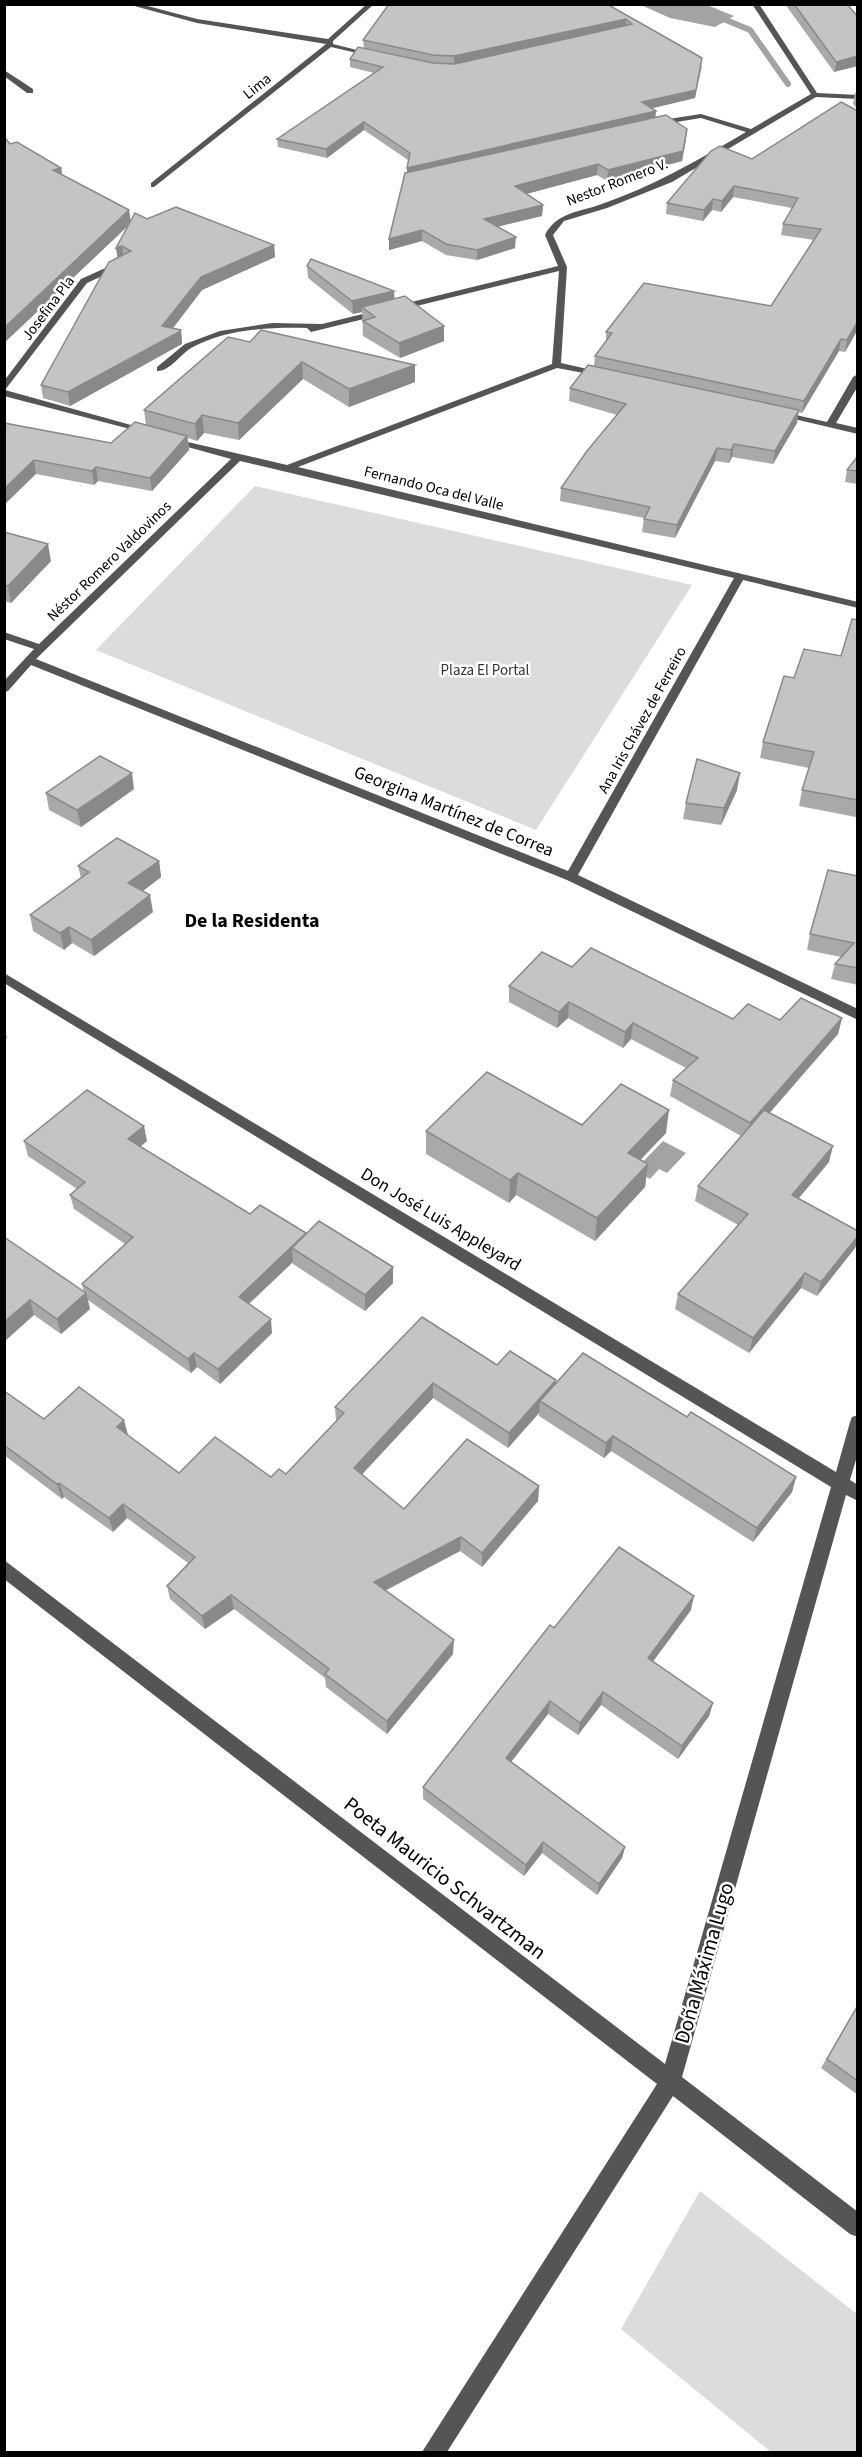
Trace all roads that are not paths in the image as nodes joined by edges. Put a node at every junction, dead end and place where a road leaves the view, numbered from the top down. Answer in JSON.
{"nodes":[{"id":1,"x":130,"y":4,"type":"edge"},
{"id":2,"x":371,"y":4,"type":"edge"},
{"id":3,"x":755,"y":4,"type":"edge"},
{"id":4,"x":329,"y":43,"type":"junction"},
{"id":5,"x":387,"y":57,"type":"edge"},
{"id":6,"x":4,"y":72,"type":"edge"},
{"id":7,"x":30,"y":91,"type":"dead end"},
{"id":8,"x":815,"y":95,"type":"junction"},
{"id":9,"x":858,"y":97,"type":"edge"},
{"id":10,"x":638,"y":128,"type":"edge"},
{"id":11,"x":753,"y":132,"type":"junction"},
{"id":12,"x":154,"y":185,"type":"dead end"},
{"id":13,"x":126,"y":262,"type":"edge"},
{"id":14,"x":563,"y":267,"type":"junction"},
{"id":15,"x":324,"y":326,"type":"junction"},
{"id":16,"x":311,"y":329,"type":"dead end"},
{"id":17,"x":556,"y":365,"type":"junction"},
{"id":18,"x":160,"y":369,"type":"dead end"},
{"id":19,"x":613,"y":377,"type":"edge"},
{"id":20,"x":858,"y":377,"type":"edge"},
{"id":21,"x":4,"y":388,"type":"edge"},
{"id":22,"x":4,"y":393,"type":"edge"},
{"id":23,"x":773,"y":412,"type":"edge"},
{"id":24,"x":830,"y":425,"type":"junction"},
{"id":25,"x":858,"y":431,"type":"edge"},
{"id":26,"x":238,"y":458,"type":"junction"},
{"id":27,"x":288,"y":468,"type":"junction"},
{"id":28,"x":739,"y":578,"type":"junction"},
{"id":29,"x":858,"y":605,"type":"edge"},
{"id":30,"x":4,"y":635,"type":"edge"},
{"id":31,"x":41,"y":648,"type":"junction"},
{"id":32,"x":29,"y":660,"type":"junction"},
{"id":33,"x":4,"y":689,"type":"edge"},
{"id":34,"x":571,"y":877,"type":"junction"},
{"id":35,"x":4,"y":977,"type":"edge"},
{"id":36,"x":858,"y":1015,"type":"edge"},
{"id":37,"x":858,"y":1422,"type":"edge"},
{"id":38,"x":839,"y":1484,"type":"junction"},
{"id":39,"x":858,"y":1494,"type":"edge"},
{"id":40,"x":4,"y":1568,"type":"edge"},
{"id":41,"x":670,"y":2082,"type":"junction"},
{"id":42,"x":858,"y":2226,"type":"edge"},
{"id":43,"x":434,"y":2452,"type":"edge"}],
"edges":[{"from":1,"to":4,"type":"street"},
{"from":2,"to":4,"type":"street","name":"Lima"},
{"from":3,"to":8,"type":"street"},
{"from":4,"to":5,"type":"street"},
{"from":4,"to":12,"type":"street","name":"Lima"},
{"from":6,"to":7,"type":"street"},
{"from":8,"to":9,"type":"street"},
{"from":8,"to":11,"type":"street","name":"Nestor Romero V."},
{"from":10,"to":11,"type":"street"},
{"from":11,"to":14,"type":"street","name":"Nestor Romero V."},
{"from":13,"to":21,"type":"street","name":"Josefina Pla"},
{"from":14,"to":15,"type":"street"},
{"from":14,"to":17,"type":"street","name":"Nestor Romero V."},
{"from":15,"to":16,"type":"street"},
{"from":15,"to":18,"type":"street"},
{"from":17,"to":19,"type":"street"},
{"from":17,"to":27,"type":"street"},
{"from":20,"to":24,"type":"street"},
{"from":22,"to":26,"type":"street","name":"Fernando Oca del Valle"},
{"from":23,"to":24,"type":"street"},
{"from":24,"to":25,"type":"street"},
{"from":26,"to":27,"type":"street","name":"Fernando Oca del Valle"},
{"from":26,"to":31,"type":"street","name":"Néstor Romero Valdovinos"},
{"from":27,"to":28,"type":"street","name":"Fernando Oca del Valle"},
{"from":28,"to":29,"type":"street","name":"Fernando Oca del Valle"},
{"from":28,"to":34,"type":"street","name":"Ana Iris Chávez de Ferreiro"},
{"from":30,"to":31,"type":"street"},
{"from":31,"to":32,"type":"street","name":"Néstor Romero Valdovinos"},
{"from":32,"to":33,"type":"street","name":"Néstor Romero Valdovinos"},
{"from":32,"to":34,"type":"street","name":"Georgina Martínez de Correa"},
{"from":34,"to":36,"type":"street","name":"Georgina Martínez de Correa"},
{"from":35,"to":38,"type":"street","name":"Don José Luis Appleyard"},
{"from":37,"to":38,"type":"street","name":"Doña Máxima Lugo"},
{"from":38,"to":39,"type":"street","name":"Don José Luis Appleyard"},
{"from":38,"to":41,"type":"street","name":"Doña Máxima Lugo"},
{"from":40,"to":41,"type":"street","name":"Poeta Mauricio Schvartzman"},
{"from":41,"to":42,"type":"street","name":"Poeta Mauricio Schvartzman"},
{"from":41,"to":43,"type":"street","name":"Doña Máxima Lugo"}]}
